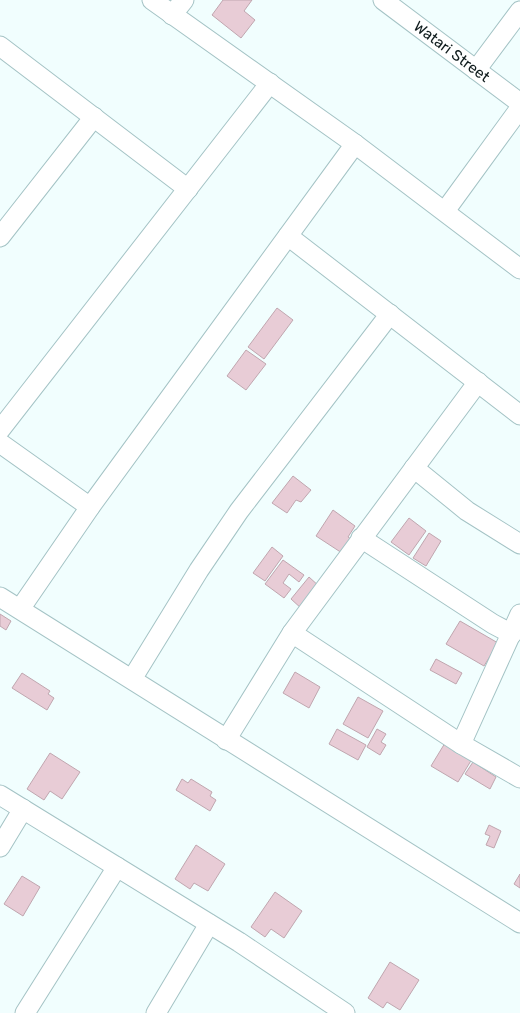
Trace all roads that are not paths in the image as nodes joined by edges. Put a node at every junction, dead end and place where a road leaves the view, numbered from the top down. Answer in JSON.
{"nodes":[{"id":1,"x":152,"y":0,"type":"edge"},
{"id":2,"x":184,"y":0,"type":"edge"},
{"id":3,"x":383,"y":0,"type":"edge"},
{"id":4,"x":520,"y":11,"type":"edge"},
{"id":5,"x":172,"y":16,"type":"junction"},
{"id":6,"x":1,"y":49,"type":"edge"},
{"id":7,"x":476,"y":70,"type":"junction"},
{"id":8,"x":270,"y":83,"type":"junction"},
{"id":9,"x":520,"y":103,"type":"edge"},
{"id":10,"x":520,"y":108,"type":"edge"},
{"id":11,"x":94,"y":117,"type":"junction"},
{"id":12,"x":355,"y":144,"type":"junction"},
{"id":13,"x":188,"y":189,"type":"junction"},
{"id":14,"x":446,"y":211,"type":"junction"},
{"id":15,"x":288,"y":236,"type":"junction"},
{"id":16,"x":0,"y":237,"type":"edge"},
{"id":17,"x":520,"y":269,"type":"edge"},
{"id":18,"x":390,"y":314,"type":"junction"},
{"id":19,"x":478,"y":382,"type":"junction"},
{"id":20,"x":520,"y":415,"type":"edge"},
{"id":21,"x":0,"y":430,"type":"edge"},
{"id":22,"x":0,"y":443,"type":"edge"},
{"id":23,"x":414,"y":468,"type":"junction"},
{"id":24,"x":90,"y":507,"type":"junction"},
{"id":25,"x":362,"y":538,"type":"junction"},
{"id":26,"x":520,"y":544,"type":"edge"},
{"id":27,"x":0,"y":597,"type":"edge"},
{"id":28,"x":20,"y":609,"type":"junction"},
{"id":29,"x":520,"y":614,"type":"edge"},
{"id":30,"x":292,"y":633,"type":"junction"},
{"id":31,"x":512,"y":634,"type":"junction"},
{"id":32,"x":132,"y":679,"type":"junction"},
{"id":33,"x":226,"y":740,"type":"junction"},
{"id":34,"x":461,"y":744,"type":"junction"},
{"id":35,"x":520,"y":778,"type":"edge"},
{"id":36,"x":0,"y":795,"type":"edge"},
{"id":37,"x":23,"y":809,"type":"junction"},
{"id":38,"x":0,"y":847,"type":"edge"},
{"id":39,"x":116,"y":866,"type":"junction"},
{"id":40,"x":520,"y":923,"type":"edge"},
{"id":41,"x":209,"y":924,"type":"junction"},
{"id":42,"x":25,"y":1013,"type":"edge"},
{"id":43,"x":156,"y":1013,"type":"edge"},
{"id":44,"x":345,"y":1013,"type":"edge"}],
"edges":[{"from":1,"to":5,"type":"street"},
{"from":2,"to":5,"type":"street"},
{"from":3,"to":7,"type":"street","name":"Watari Street"},
{"from":4,"to":7,"type":"street"},
{"from":5,"to":8,"type":"street"},
{"from":6,"to":11,"type":"street"},
{"from":7,"to":9,"type":"street","name":"Watari Street"},
{"from":8,"to":12,"type":"street"},
{"from":8,"to":13,"type":"street"},
{"from":10,"to":14,"type":"street"},
{"from":11,"to":13,"type":"street"},
{"from":11,"to":16,"type":"street"},
{"from":12,"to":14,"type":"street"},
{"from":12,"to":15,"type":"street"},
{"from":13,"to":21,"type":"street"},
{"from":14,"to":17,"type":"street"},
{"from":15,"to":18,"type":"street"},
{"from":15,"to":24,"type":"street"},
{"from":18,"to":19,"type":"street"},
{"from":18,"to":32,"type":"street"},
{"from":19,"to":20,"type":"street"},
{"from":19,"to":23,"type":"street"},
{"from":22,"to":24,"type":"street"},
{"from":23,"to":25,"type":"street"},
{"from":23,"to":26,"type":"street"},
{"from":24,"to":28,"type":"street"},
{"from":25,"to":30,"type":"street"},
{"from":25,"to":31,"type":"street"},
{"from":27,"to":28,"type":"street"},
{"from":28,"to":32,"type":"street"},
{"from":29,"to":31,"type":"street"},
{"from":30,"to":33,"type":"street"},
{"from":30,"to":34,"type":"street"},
{"from":31,"to":34,"type":"street"},
{"from":32,"to":33,"type":"street"},
{"from":33,"to":40,"type":"street"},
{"from":34,"to":35,"type":"street"},
{"from":36,"to":37,"type":"street"},
{"from":37,"to":38,"type":"street"},
{"from":37,"to":39,"type":"street"},
{"from":39,"to":41,"type":"street"},
{"from":39,"to":42,"type":"street"},
{"from":41,"to":43,"type":"street"},
{"from":41,"to":44,"type":"street"}]}
